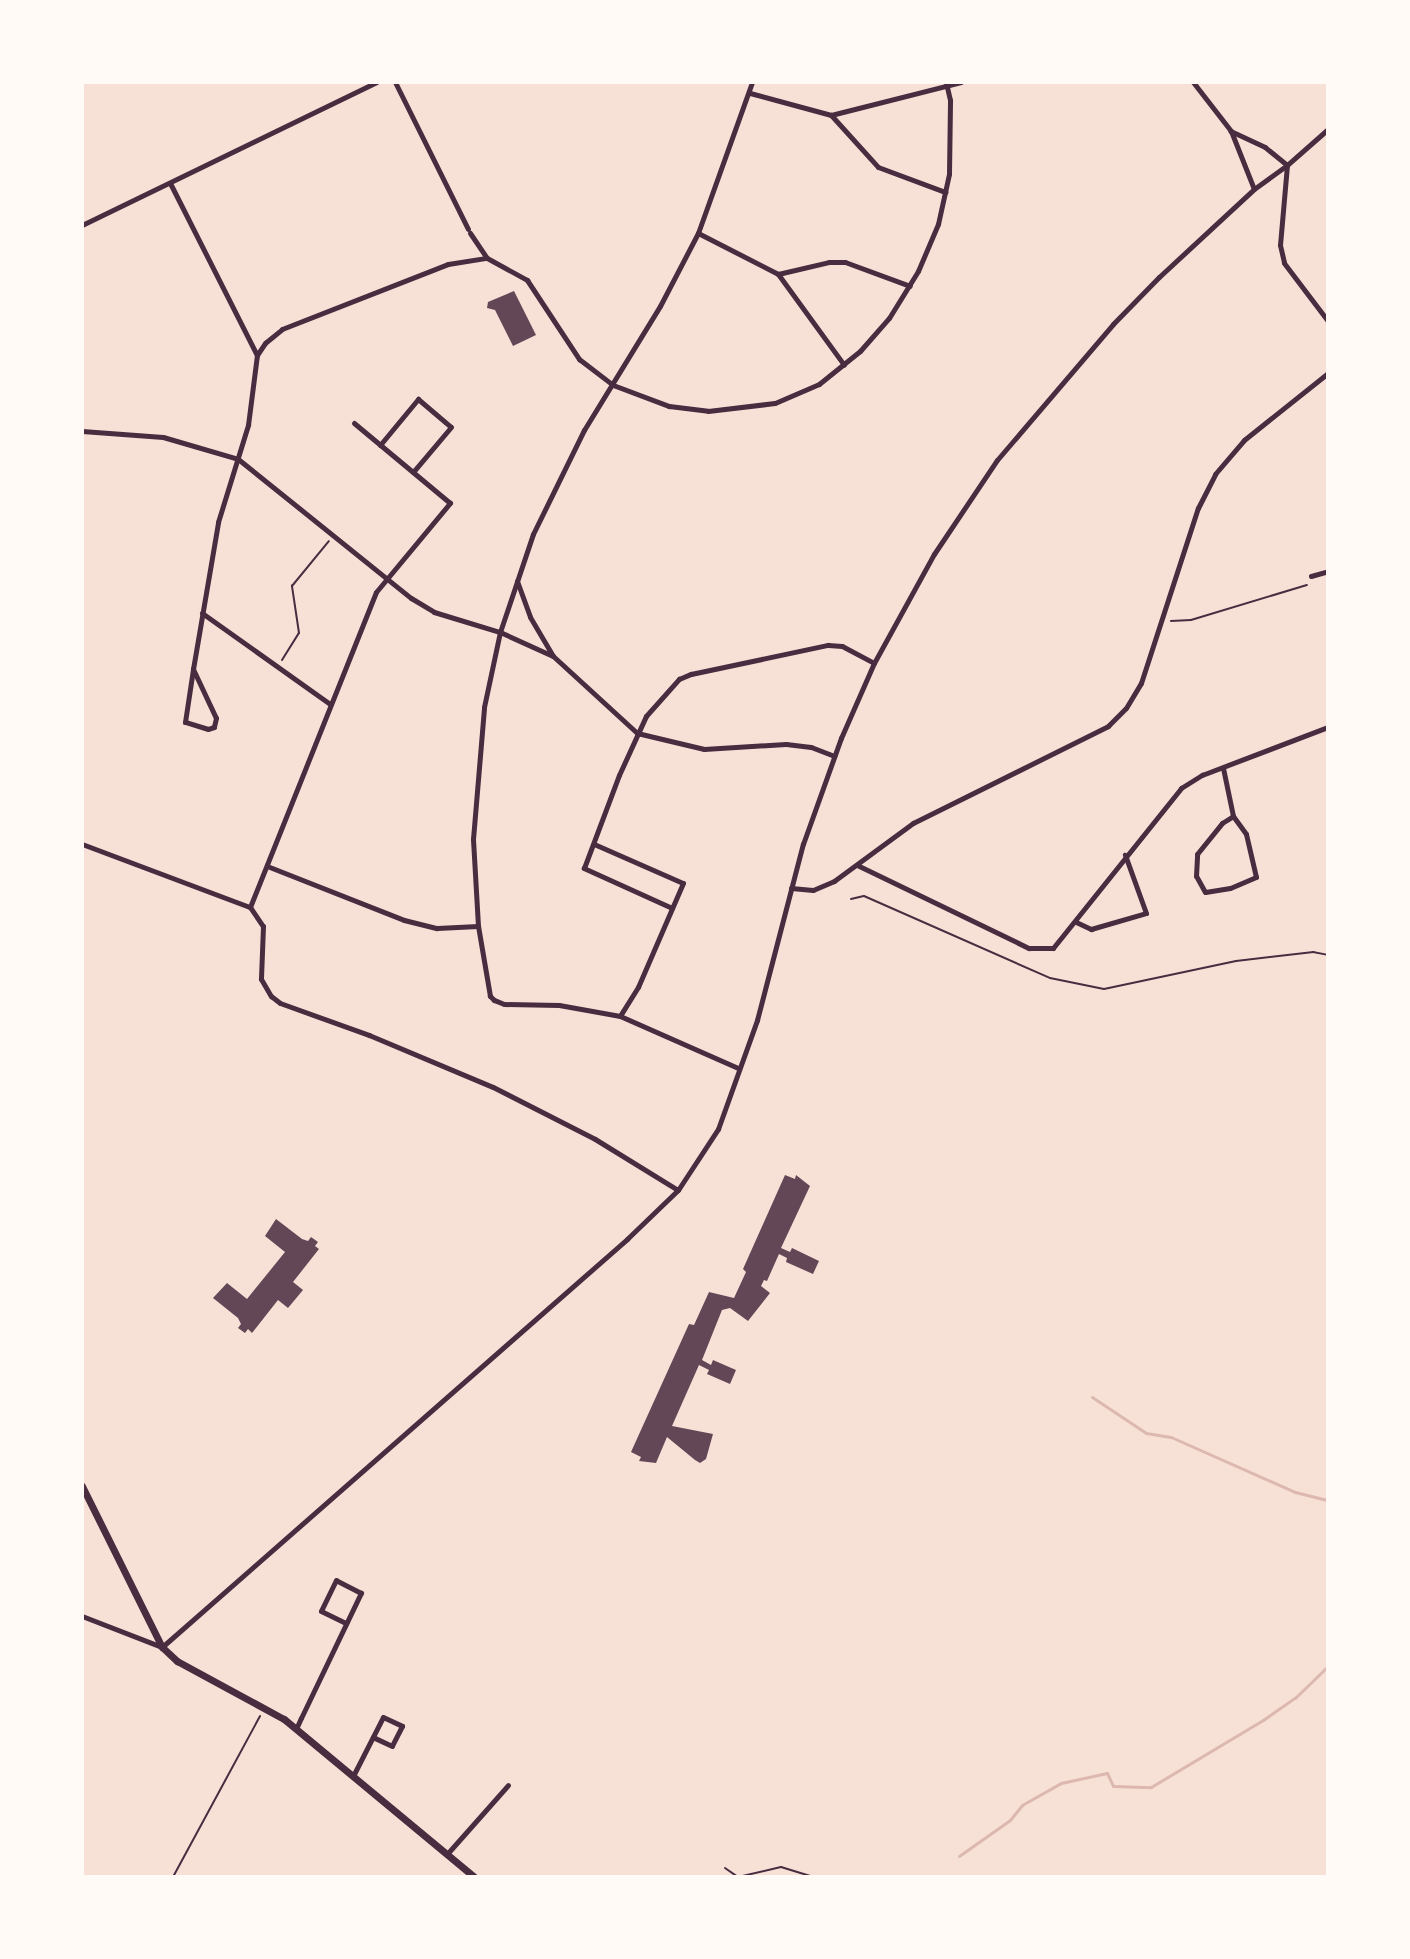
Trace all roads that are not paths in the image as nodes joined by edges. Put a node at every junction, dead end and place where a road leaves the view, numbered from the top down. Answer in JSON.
{"nodes":[{"id":1,"x":376,"y":82,"type":"edge"},
{"id":2,"x":395,"y":82,"type":"edge"},
{"id":3,"x":752,"y":82,"type":"edge"},
{"id":4,"x":961,"y":82,"type":"edge"},
{"id":5,"x":1193,"y":82,"type":"edge"},
{"id":6,"x":947,"y":83,"type":"edge"},
{"id":7,"x":750,"y":93,"type":"junction"},
{"id":8,"x":831,"y":115,"type":"junction"},
{"id":9,"x":1328,"y":129,"type":"edge"},
{"id":10,"x":1231,"y":131,"type":"junction"},
{"id":11,"x":1287,"y":165,"type":"junction"},
{"id":12,"x":170,"y":183,"type":"junction"},
{"id":13,"x":1254,"y":189,"type":"junction"},
{"id":14,"x":945,"y":192,"type":"junction"},
{"id":15,"x":82,"y":225,"type":"edge"},
{"id":16,"x":698,"y":233,"type":"junction"},
{"id":17,"x":487,"y":258,"type":"junction"},
{"id":18,"x":778,"y":274,"type":"junction"},
{"id":19,"x":910,"y":286,"type":"junction"},
{"id":20,"x":1328,"y":321,"type":"edge"},
{"id":21,"x":257,"y":355,"type":"junction"},
{"id":22,"x":844,"y":365,"type":"junction"},
{"id":23,"x":1328,"y":373,"type":"edge"},
{"id":24,"x":613,"y":385,"type":"junction"},
{"id":25,"x":354,"y":423,"type":"dead end"},
{"id":26,"x":82,"y":431,"type":"edge"},
{"id":27,"x":380,"y":445,"type":"junction"},
{"id":28,"x":238,"y":459,"type":"junction"},
{"id":29,"x":413,"y":472,"type":"junction"},
{"id":30,"x":1328,"y":571,"type":"edge"},
{"id":31,"x":1311,"y":576,"type":"road end"},
{"id":32,"x":387,"y":579,"type":"junction"},
{"id":33,"x":517,"y":580,"type":"junction"},
{"id":34,"x":202,"y":613,"type":"junction"},
{"id":35,"x":500,"y":632,"type":"junction"},
{"id":36,"x":553,"y":656,"type":"junction"},
{"id":37,"x":874,"y":663,"type":"junction"},
{"id":38,"x":193,"y":669,"type":"junction"},
{"id":39,"x":330,"y":704,"type":"junction"},
{"id":40,"x":1328,"y":727,"type":"edge"},
{"id":41,"x":637,"y":733,"type":"junction"},
{"id":42,"x":834,"y":756,"type":"junction"},
{"id":43,"x":1223,"y":768,"type":"junction"},
{"id":44,"x":1233,"y":816,"type":"junction"},
{"id":45,"x":82,"y":844,"type":"edge"},
{"id":46,"x":594,"y":844,"type":"junction"},
{"id":47,"x":1125,"y":855,"type":"junction"},
{"id":48,"x":857,"y":865,"type":"junction"},
{"id":49,"x":267,"y":866,"type":"junction"},
{"id":50,"x":791,"y":888,"type":"junction"},
{"id":51,"x":250,"y":907,"type":"junction"},
{"id":52,"x":672,"y":908,"type":"junction"},
{"id":53,"x":1076,"y":922,"type":"junction"},
{"id":54,"x":478,"y":926,"type":"junction"},
{"id":55,"x":620,"y":1016,"type":"junction"},
{"id":56,"x":738,"y":1068,"type":"junction"},
{"id":57,"x":678,"y":1190,"type":"junction"},
{"id":58,"x":82,"y":1486,"type":"edge"},
{"id":59,"x":82,"y":1616,"type":"edge"},
{"id":60,"x":346,"y":1623,"type":"junction"},
{"id":61,"x":162,"y":1647,"type":"junction"},
{"id":62,"x":296,"y":1729,"type":"junction"},
{"id":63,"x":373,"y":1737,"type":"junction"},
{"id":64,"x":353,"y":1776,"type":"junction"},
{"id":65,"x":508,"y":1785,"type":"dead end"},
{"id":66,"x":447,"y":1854,"type":"junction"},
{"id":67,"x":474,"y":1877,"type":"edge"}],
"edges":[{"from":1,"to":12,"type":"street"},
{"from":2,"to":17,"type":"street"},
{"from":3,"to":7,"type":"street"},
{"from":4,"to":6,"type":"street"},
{"from":5,"to":10,"type":"street"},
{"from":6,"to":8,"type":"street"},
{"from":6,"to":14,"type":"street"},
{"from":7,"to":8,"type":"street"},
{"from":7,"to":16,"type":"street"},
{"from":8,"to":14,"type":"street"},
{"from":9,"to":11,"type":"street"},
{"from":10,"to":11,"type":"street"},
{"from":10,"to":13,"type":"street"},
{"from":11,"to":13,"type":"street"},
{"from":11,"to":20,"type":"street"},
{"from":12,"to":15,"type":"street"},
{"from":12,"to":21,"type":"street"},
{"from":13,"to":37,"type":"street"},
{"from":14,"to":19,"type":"street"},
{"from":16,"to":18,"type":"street"},
{"from":16,"to":24,"type":"street"},
{"from":17,"to":21,"type":"street"},
{"from":17,"to":24,"type":"street"},
{"from":18,"to":19,"type":"street"},
{"from":18,"to":22,"type":"street"},
{"from":19,"to":22,"type":"street"},
{"from":21,"to":28,"type":"street"},
{"from":22,"to":24,"type":"street"},
{"from":23,"to":48,"type":"street"},
{"from":24,"to":33,"type":"street"},
{"from":25,"to":27,"type":"street"},
{"from":26,"to":28,"type":"street"},
{"from":27,"to":29,"type":"street"},
{"from":27,"to":29,"type":"street"},
{"from":28,"to":32,"type":"street"},
{"from":28,"to":34,"type":"street"},
{"from":29,"to":32,"type":"street"},
{"from":30,"to":31,"type":"street"},
{"from":32,"to":35,"type":"street"},
{"from":32,"to":39,"type":"street"},
{"from":33,"to":35,"type":"street"},
{"from":33,"to":36,"type":"street"},
{"from":34,"to":38,"type":"street"},
{"from":34,"to":39,"type":"street"},
{"from":35,"to":36,"type":"street"},
{"from":35,"to":54,"type":"street"},
{"from":36,"to":41,"type":"street"},
{"from":37,"to":41,"type":"street"},
{"from":37,"to":42,"type":"street"},
{"from":38,"to":38,"type":"street"},
{"from":39,"to":49,"type":"street"},
{"from":40,"to":43,"type":"street"},
{"from":41,"to":42,"type":"street"},
{"from":41,"to":46,"type":"street"},
{"from":42,"to":50,"type":"street"},
{"from":43,"to":44,"type":"street"},
{"from":43,"to":47,"type":"street"},
{"from":44,"to":44,"type":"street"},
{"from":45,"to":51,"type":"street"},
{"from":46,"to":52,"type":"street"},
{"from":46,"to":52,"type":"street"},
{"from":47,"to":53,"type":"street"},
{"from":47,"to":53,"type":"street"},
{"from":48,"to":50,"type":"street"},
{"from":48,"to":53,"type":"street"},
{"from":49,"to":51,"type":"street"},
{"from":49,"to":54,"type":"street"},
{"from":50,"to":56,"type":"street"},
{"from":51,"to":57,"type":"street"},
{"from":52,"to":55,"type":"street"},
{"from":54,"to":55,"type":"street"},
{"from":55,"to":56,"type":"street"},
{"from":56,"to":57,"type":"street"},
{"from":57,"to":61,"type":"street"},
{"from":58,"to":61,"type":"street"},
{"from":59,"to":61,"type":"street"},
{"from":60,"to":60,"type":"street"},
{"from":60,"to":62,"type":"street"},
{"from":61,"to":62,"type":"street"},
{"from":62,"to":64,"type":"street"},
{"from":63,"to":63,"type":"street"},
{"from":63,"to":64,"type":"street"},
{"from":64,"to":66,"type":"street"},
{"from":65,"to":66,"type":"street"},
{"from":66,"to":67,"type":"street"}]}
